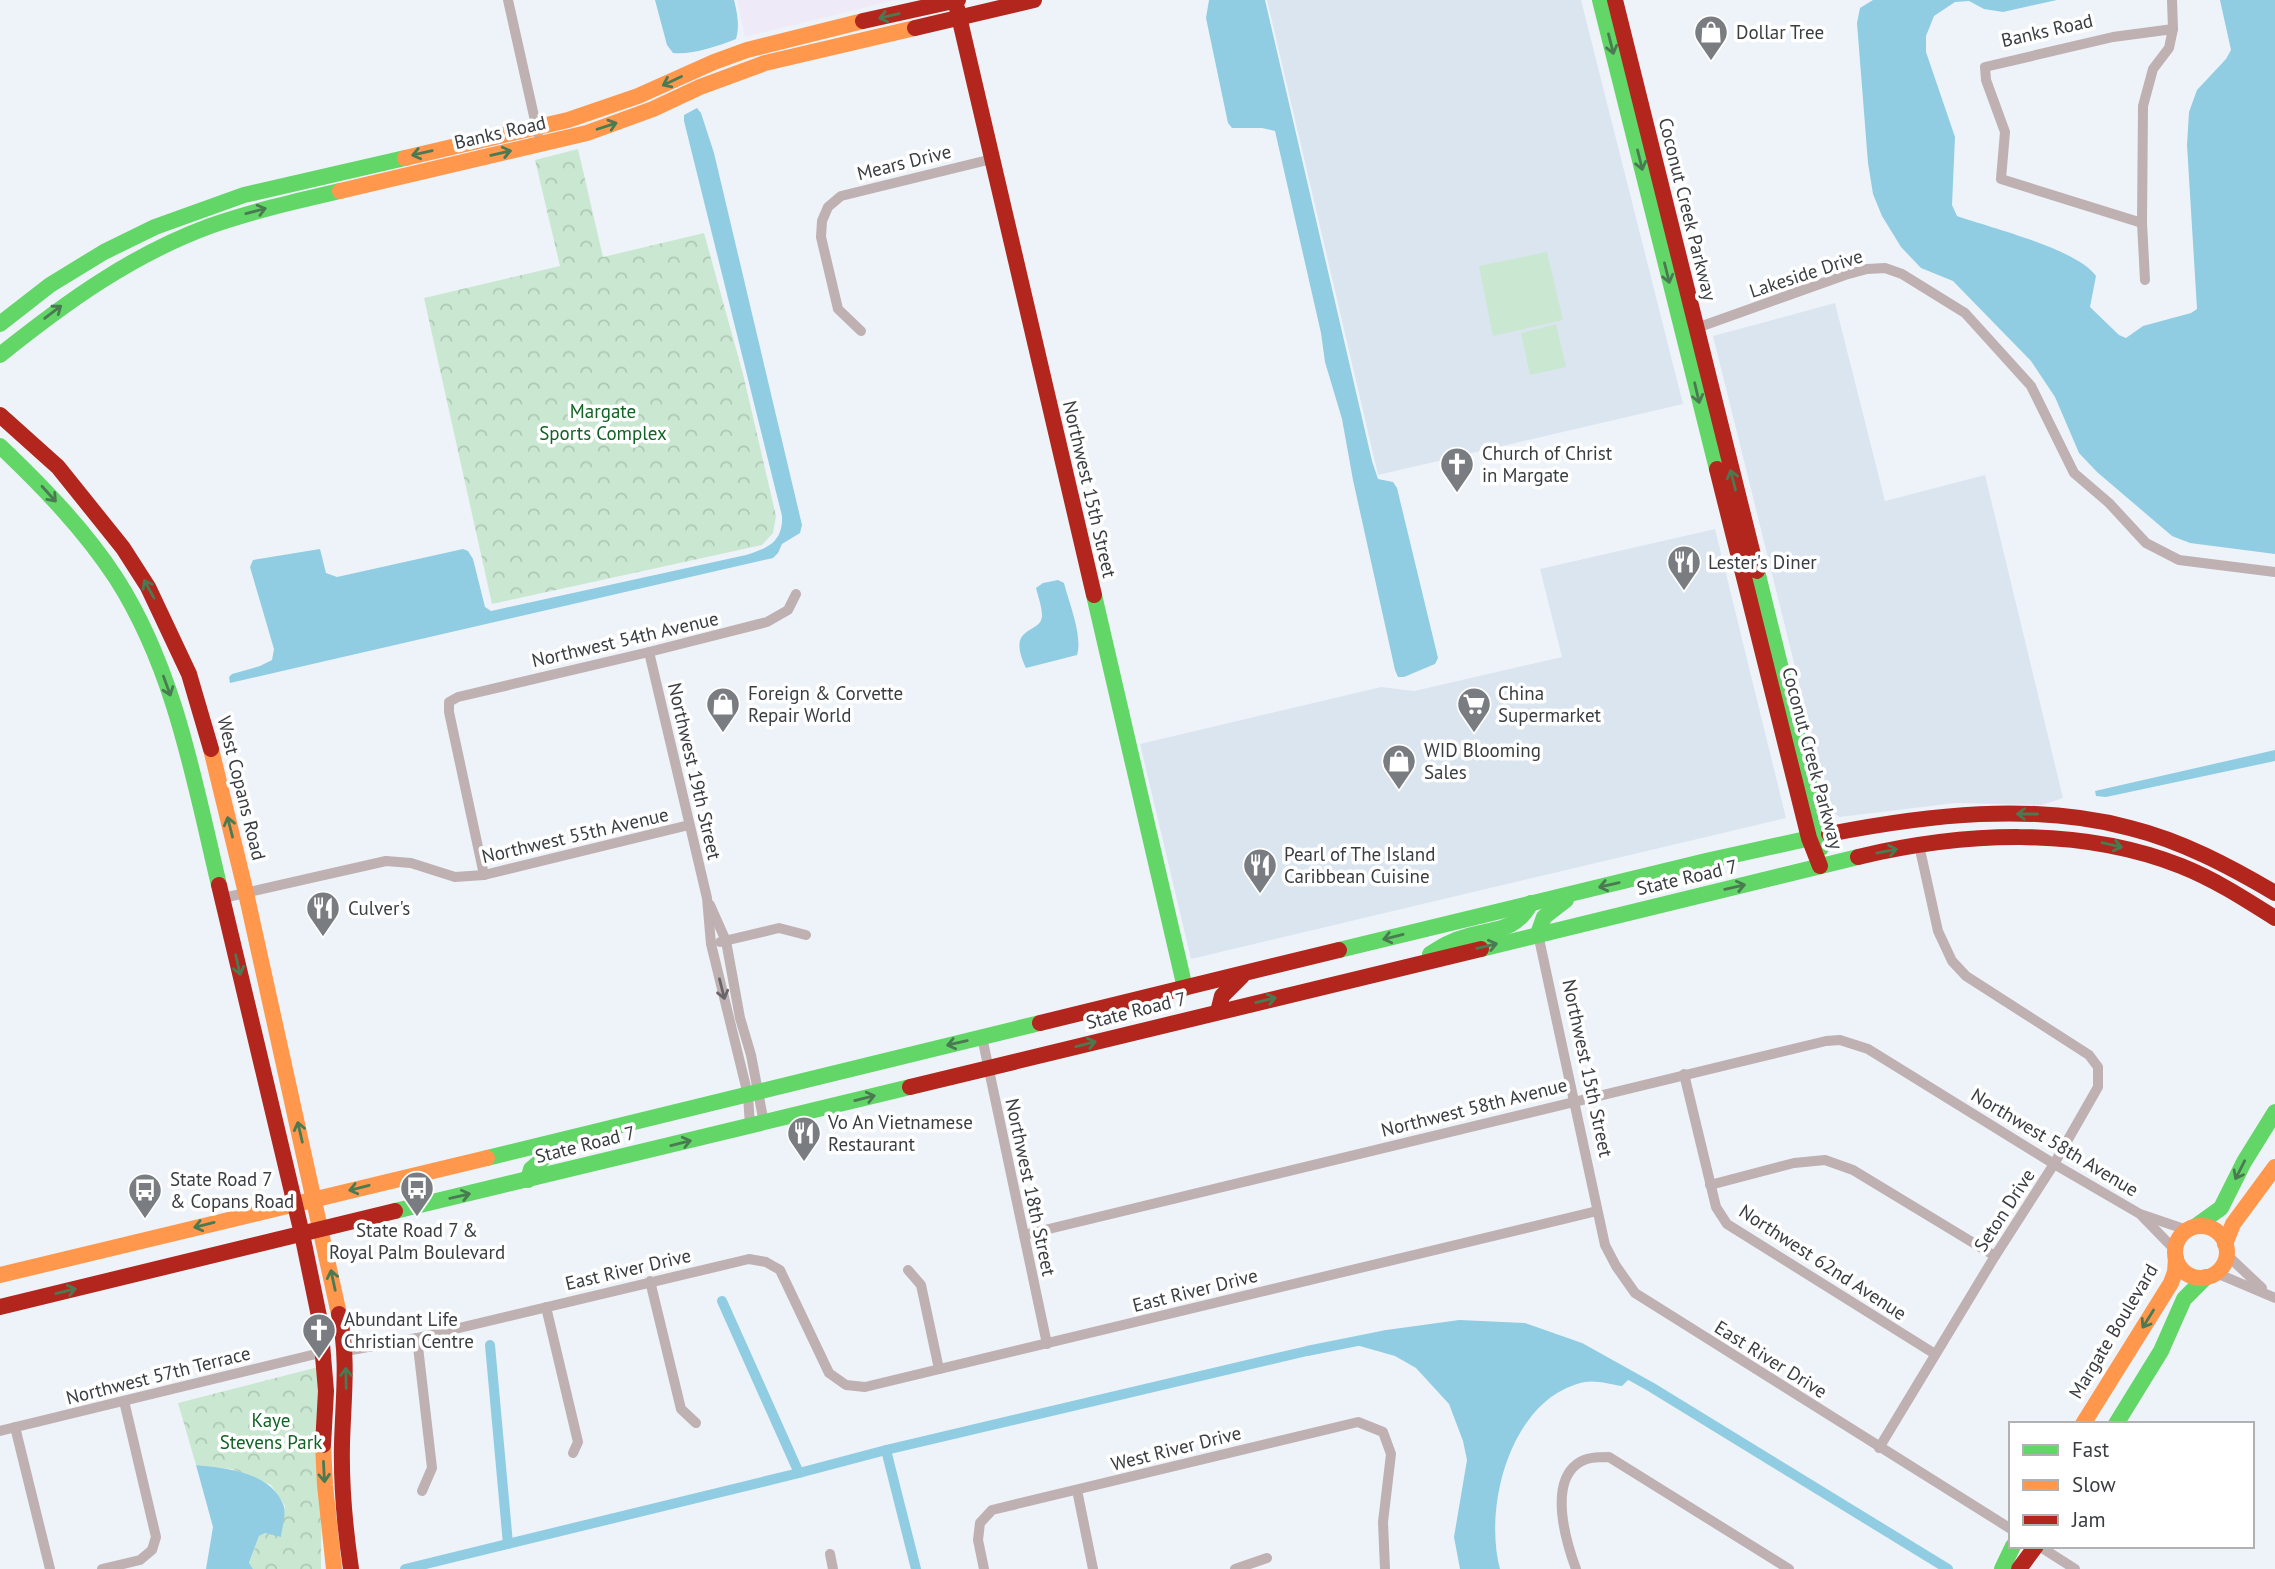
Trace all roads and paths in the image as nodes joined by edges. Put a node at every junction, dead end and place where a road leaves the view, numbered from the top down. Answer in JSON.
{"nodes":[{"id":1,"x":508,"y":0,"type":"edge"},
{"id":2,"x":957,"y":0,"type":"edge"},
{"id":3,"x":1034,"y":0,"type":"edge"},
{"id":4,"x":1600,"y":0,"type":"edge"},
{"id":5,"x":1615,"y":0,"type":"edge"},
{"id":6,"x":2172,"y":0,"type":"edge"},
{"id":7,"x":960,"y":18,"type":"junction"},
{"id":8,"x":2173,"y":29,"type":"junction"},
{"id":9,"x":537,"y":127,"type":"junction"},
{"id":10,"x":541,"y":144,"type":"junction"},
{"id":11,"x":992,"y":159,"type":"junction"},
{"id":12,"x":2142,"y":223,"type":"junction"},
{"id":13,"x":2145,"y":279,"type":"dead end"},
{"id":14,"x":0,"y":324,"type":"edge"},
{"id":15,"x":861,"y":331,"type":"dead end"},
{"id":16,"x":1689,"y":331,"type":"junction"},
{"id":17,"x":0,"y":355,"type":"edge"},
{"id":18,"x":0,"y":415,"type":"edge"},
{"id":19,"x":0,"y":446,"type":"edge"},
{"id":20,"x":1735,"y":545,"type":"junction"},
{"id":21,"x":1752,"y":556,"type":"junction"},
{"id":22,"x":2275,"y":572,"type":"edge"},
{"id":23,"x":796,"y":594,"type":"dead end"},
{"id":24,"x":649,"y":652,"type":"junction"},
{"id":25,"x":689,"y":825,"type":"junction"},
{"id":26,"x":1815,"y":837,"type":"junction"},
{"id":27,"x":1919,"y":845,"type":"junction"},
{"id":28,"x":2207,"y":854,"type":"junction"},
{"id":29,"x":2164,"y":860,"type":"junction"},
{"id":30,"x":1820,"y":866,"type":"junction"},
{"id":31,"x":484,"y":875,"type":"junction"},
{"id":32,"x":1578,"y":892,"type":"junction"},
{"id":33,"x":246,"y":893,"type":"junction"},
{"id":34,"x":2275,"y":893,"type":"edge"},
{"id":35,"x":223,"y":898,"type":"junction"},
{"id":36,"x":707,"y":898,"type":"junction"},
{"id":37,"x":1531,"y":904,"type":"junction"},
{"id":38,"x":2275,"y":918,"type":"edge"},
{"id":39,"x":1538,"y":934,"type":"junction"},
{"id":40,"x":806,"y":935,"type":"dead end"},
{"id":41,"x":726,"y":941,"type":"junction"},
{"id":42,"x":711,"y":944,"type":"junction"},
{"id":43,"x":1409,"y":966,"type":"junction"},
{"id":44,"x":1245,"y":974,"type":"junction"},
{"id":45,"x":1185,"y":988,"type":"junction"},
{"id":46,"x":1218,"y":1012,"type":"junction"},
{"id":47,"x":1152,"y":1028,"type":"junction"},
{"id":48,"x":982,"y":1037,"type":"junction"},
{"id":49,"x":987,"y":1068,"type":"junction"},
{"id":50,"x":1684,"y":1074,"type":"junction"},
{"id":51,"x":753,"y":1094,"type":"junction"},
{"id":52,"x":1574,"y":1101,"type":"junction"},
{"id":53,"x":2275,"y":1112,"type":"edge"},
{"id":54,"x":757,"y":1124,"type":"junction"},
{"id":55,"x":569,"y":1138,"type":"junction"},
{"id":56,"x":2054,"y":1164,"type":"junction"},
{"id":57,"x":2275,"y":1167,"type":"edge"},
{"id":58,"x":528,"y":1180,"type":"junction"},
{"id":59,"x":1710,"y":1185,"type":"junction"},
{"id":60,"x":315,"y":1199,"type":"junction"},
{"id":61,"x":294,"y":1204,"type":"junction"},
{"id":62,"x":1597,"y":1211,"type":"junction"},
{"id":63,"x":2140,"y":1214,"type":"junction"},
{"id":64,"x":2192,"y":1228,"type":"junction"},
{"id":65,"x":322,"y":1230,"type":"junction"},
{"id":66,"x":302,"y":1234,"type":"junction"},
{"id":67,"x":1024,"y":1235,"type":"junction"},
{"id":68,"x":2226,"y":1249,"type":"junction"},
{"id":69,"x":2175,"y":1254,"type":"junction"},
{"id":70,"x":1995,"y":1256,"type":"junction"},
{"id":71,"x":908,"y":1270,"type":"dead end"},
{"id":72,"x":0,"y":1275,"type":"edge"},
{"id":73,"x":2211,"y":1275,"type":"junction"},
{"id":74,"x":650,"y":1281,"type":"junction"},
{"id":75,"x":2271,"y":1295,"type":"edge"},
{"id":76,"x":0,"y":1307,"type":"edge"},
{"id":77,"x":546,"y":1307,"type":"junction"},
{"id":78,"x":417,"y":1338,"type":"junction"},
{"id":79,"x":1047,"y":1344,"type":"junction"},
{"id":80,"x":346,"y":1350,"type":"junction"},
{"id":81,"x":324,"y":1352,"type":"junction"},
{"id":82,"x":1935,"y":1354,"type":"junction"},
{"id":83,"x":939,"y":1369,"type":"junction"},
{"id":84,"x":124,"y":1401,"type":"junction"},
{"id":85,"x":2084,"y":1422,"type":"edge"},
{"id":86,"x":2117,"y":1422,"type":"edge"},
{"id":87,"x":696,"y":1423,"type":"dead end"},
{"id":88,"x":15,"y":1427,"type":"junction"},
{"id":89,"x":0,"y":1431,"type":"edge"},
{"id":90,"x":1879,"y":1447,"type":"junction"},
{"id":91,"x":573,"y":1453,"type":"dead end"},
{"id":92,"x":1077,"y":1490,"type":"junction"},
{"id":93,"x":422,"y":1491,"type":"dead end"},
{"id":94,"x":2009,"y":1528,"type":"edge"},
{"id":95,"x":2012,"y":1548,"type":"edge"},
{"id":96,"x":2036,"y":1548,"type":"edge"},
{"id":97,"x":2040,"y":1548,"type":"edge"},
{"id":98,"x":830,"y":1553,"type":"dead end"},
{"id":99,"x":1268,"y":1558,"type":"dead end"},
{"id":100,"x":351,"y":1568,"type":"edge"},
{"id":101,"x":50,"y":1569,"type":"edge"},
{"id":102,"x":102,"y":1569,"type":"edge"},
{"id":103,"x":334,"y":1569,"type":"edge"},
{"id":104,"x":834,"y":1569,"type":"edge"},
{"id":105,"x":984,"y":1569,"type":"edge"},
{"id":106,"x":1093,"y":1569,"type":"edge"},
{"id":107,"x":1235,"y":1569,"type":"edge"},
{"id":108,"x":1385,"y":1569,"type":"edge"},
{"id":109,"x":1576,"y":1569,"type":"edge"},
{"id":110,"x":1789,"y":1569,"type":"edge"},
{"id":111,"x":2002,"y":1569,"type":"edge"},
{"id":112,"x":2020,"y":1569,"type":"edge"},
{"id":113,"x":2075,"y":1569,"type":"edge"}],
"edges":[{"from":1,"to":9,"type":"street"},
{"from":2,"to":7,"type":"main road","name":"Northwest 15th Street"},
{"from":2,"to":9,"type":"main road","name":"Banks Road","one_way":true},
{"from":3,"to":7,"type":"main road","name":"Banks Road"},
{"from":4,"to":16,"type":"main road","name":"Coconut Creek Parkway","one_way":true},
{"from":5,"to":16,"type":"main road","name":"Coconut Creek Parkway"},
{"from":6,"to":8,"type":"street"},
{"from":10,"to":7,"type":"main road","name":"Banks Road","one_way":true},
{"from":7,"to":11,"type":"main road","name":"Northwest 15th Street"},
{"from":8,"to":12,"type":"street"},
{"from":8,"to":12,"type":"street","name":"Banks Road"},
{"from":9,"to":10,"type":"street"},
{"from":9,"to":14,"type":"main road","name":"Banks Road","one_way":true},
{"from":17,"to":10,"type":"main road","name":"Banks Road","one_way":true},
{"from":11,"to":15,"type":"street","name":"Mears Drive"},
{"from":11,"to":45,"type":"main road","name":"Northwest 15th Street"},
{"from":12,"to":13,"type":"street"},
{"from":16,"to":20,"type":"main road","name":"Coconut Creek Parkway","one_way":true},
{"from":21,"to":16,"type":"main road","name":"Coconut Creek Parkway","one_way":true},
{"from":16,"to":22,"type":"street","name":"Lakeside Drive"},
{"from":33,"to":18,"type":"main road","name":"West Copans Road","one_way":true},
{"from":19,"to":35,"type":"main road","one_way":true},
{"from":20,"to":21,"type":"main road"},
{"from":20,"to":26,"type":"main road","name":"Coconut Creek Parkway"},
{"from":21,"to":26,"type":"main road","name":"Coconut Creek Parkway"},
{"from":23,"to":24,"type":"street","name":"Northwest 54th Avenue"},
{"from":24,"to":25,"type":"street","name":"Northwest 19th Street"},
{"from":24,"to":31,"type":"street","name":"Northwest 54th Avenue"},
{"from":25,"to":31,"type":"street","name":"Northwest 55th Avenue"},
{"from":25,"to":36,"type":"street","name":"Northwest 19th Street"},
{"from":28,"to":26,"type":"main road","name":"State Road 7","one_way":true},
{"from":26,"to":30,"type":"main road","name":"Coconut Creek Parkway"},
{"from":26,"to":32,"type":"main road","name":"State Road 7","one_way":true},
{"from":27,"to":29,"type":"main road","name":"State Road 7","one_way":true},
{"from":30,"to":27,"type":"main road","name":"State Road 7","one_way":true},
{"from":27,"to":56,"type":"street","name":"Seton Drive"},
{"from":28,"to":29,"type":"main road"},
{"from":28,"to":34,"type":"main road","name":"State Road 7"},
{"from":29,"to":38,"type":"main road","name":"State Road 7"},
{"from":39,"to":30,"type":"main road","name":"State Road 7","one_way":true},
{"from":31,"to":33,"type":"street","name":"Northwest 55th Avenue"},
{"from":32,"to":37,"type":"main road","name":"State Road 7"},
{"from":32,"to":39,"type":"main road"},
{"from":33,"to":35,"type":"street","name":"Northwest 55th Avenue"},
{"from":60,"to":33,"type":"main road","name":"West Copans Road","one_way":true},
{"from":35,"to":61,"type":"main road","one_way":true},
{"from":36,"to":41,"type":"street","name":"Northwest 19th Street"},
{"from":36,"to":42,"type":"street","name":"Northwest 19th Street"},
{"from":37,"to":43,"type":"main road"},
{"from":37,"to":44,"type":"main road","name":"State Road 7","one_way":true},
{"from":43,"to":39,"type":"main road","name":"State Road 7","one_way":true},
{"from":39,"to":52,"type":"street","name":"Northwest 15th Street"},
{"from":40,"to":41,"type":"street"},
{"from":41,"to":42,"type":"street"},
{"from":41,"to":51,"type":"street","name":"Northwest 19th Street"},
{"from":42,"to":51,"type":"street","name":"Northwest 19th Street","one_way":true},
{"from":46,"to":43,"type":"main road","name":"State Road 7","one_way":true},
{"from":44,"to":45,"type":"main road","name":"State Road 7"},
{"from":44,"to":46,"type":"main road"},
{"from":45,"to":47,"type":"main road"},
{"from":45,"to":48,"type":"main road","name":"State Road 7"},
{"from":46,"to":47,"type":"main road","name":"State Road 7"},
{"from":49,"to":47,"type":"main road","name":"State Road 7","one_way":true},
{"from":48,"to":49,"type":"street","name":"Northwest 18th Street"},
{"from":48,"to":51,"type":"main road","name":"State Road 7","one_way":true},
{"from":54,"to":49,"type":"main road","name":"State Road 7","one_way":true},
{"from":49,"to":67,"type":"street","name":"Northwest 18th Street"},
{"from":50,"to":52,"type":"street","name":"Northwest 58th Avenue"},
{"from":50,"to":56,"type":"street","name":"Northwest 58th Avenue"},
{"from":50,"to":59,"type":"street","name":"Northwest 62nd Avenue"},
{"from":51,"to":54,"type":"street","name":"Northwest 19th Street"},
{"from":51,"to":55,"type":"main road","name":"State Road 7"},
{"from":52,"to":62,"type":"street","name":"Northwest 15th Street"},
{"from":52,"to":67,"type":"street","name":"Northwest 58th Avenue"},
{"from":53,"to":64,"type":"main road","one_way":true},
{"from":58,"to":54,"type":"main road","name":"State Road 7","one_way":true},
{"from":55,"to":58,"type":"main road"},
{"from":55,"to":60,"type":"main road","name":"State Road 7","one_way":true},
{"from":56,"to":63,"type":"street","name":"Northwest 58th Avenue"},
{"from":56,"to":70,"type":"street","name":"Seton Drive"},
{"from":57,"to":68,"type":"main road"},
{"from":65,"to":58,"type":"main road","name":"State Road 7","one_way":true},
{"from":59,"to":70,"type":"street"},
{"from":59,"to":82,"type":"street","name":"Northwest 62nd Avenue"},
{"from":60,"to":61,"type":"main road","name":"State Road 7"},
{"from":60,"to":65,"type":"main road","name":"West Copans Road"},
{"from":61,"to":66,"type":"main road"},
{"from":61,"to":72,"type":"main road","name":"State Road 7","one_way":true},
{"from":62,"to":79,"type":"street","name":"East River Drive"},
{"from":62,"to":90,"type":"street","name":"East River Drive"},
{"from":63,"to":64,"type":"street","name":"Northwest 58th Avenue"},
{"from":63,"to":69,"type":"street","name":"Northwest 58th Avenue"},
{"from":64,"to":68,"type":"main road"},
{"from":64,"to":69,"type":"main road"},
{"from":65,"to":66,"type":"main road","name":"State Road 7"},
{"from":80,"to":65,"type":"main road","name":"West Copans Road","one_way":true},
{"from":76,"to":66,"type":"main road","name":"State Road 7","one_way":true},
{"from":66,"to":81,"type":"main road"},
{"from":67,"to":79,"type":"street","name":"Northwest 18th Street"},
{"from":68,"to":73,"type":"main road"},
{"from":68,"to":75,"type":"street"},
{"from":69,"to":73,"type":"main road"},
{"from":69,"to":85,"type":"main road","name":"Margate Boulevard","one_way":true},
{"from":70,"to":82,"type":"street","name":"Seton Drive"},
{"from":71,"to":83,"type":"street"},
{"from":73,"to":75,"type":"street"},
{"from":73,"to":86,"type":"main road"},
{"from":74,"to":77,"type":"street","name":"East River Drive"},
{"from":74,"to":83,"type":"street","name":"East River Drive"},
{"from":74,"to":87,"type":"street"},
{"from":77,"to":78,"type":"street","name":"East River Drive"},
{"from":77,"to":91,"type":"street"},
{"from":78,"to":80,"type":"street","name":"East River Drive"},
{"from":78,"to":93,"type":"street"},
{"from":79,"to":83,"type":"street","name":"East River Drive"},
{"from":100,"to":80,"type":"main road","name":"West Copans Road","one_way":true},
{"from":81,"to":84,"type":"street","name":"Northwest 57th Terrace"},
{"from":81,"to":103,"type":"main road","one_way":true},
{"from":82,"to":90,"type":"street","name":"Seton Drive"},
{"from":84,"to":88,"type":"street","name":"Northwest 57th Terrace"},
{"from":84,"to":102,"type":"street"},
{"from":88,"to":89,"type":"street","name":"Northwest 57th Terrace"},
{"from":88,"to":101,"type":"street"},
{"from":90,"to":94,"type":"street","name":"East River Drive"},
{"from":92,"to":105,"type":"street","name":"West River Drive"},
{"from":92,"to":106,"type":"street"},
{"from":92,"to":108,"type":"street","name":"West River Drive"},
{"from":95,"to":111,"type":"main road"},
{"from":96,"to":112,"type":"main road"},
{"from":97,"to":113,"type":"street"},
{"from":98,"to":104,"type":"street"},
{"from":99,"to":107,"type":"street"},
{"from":109,"to":110,"type":"street"}]}
